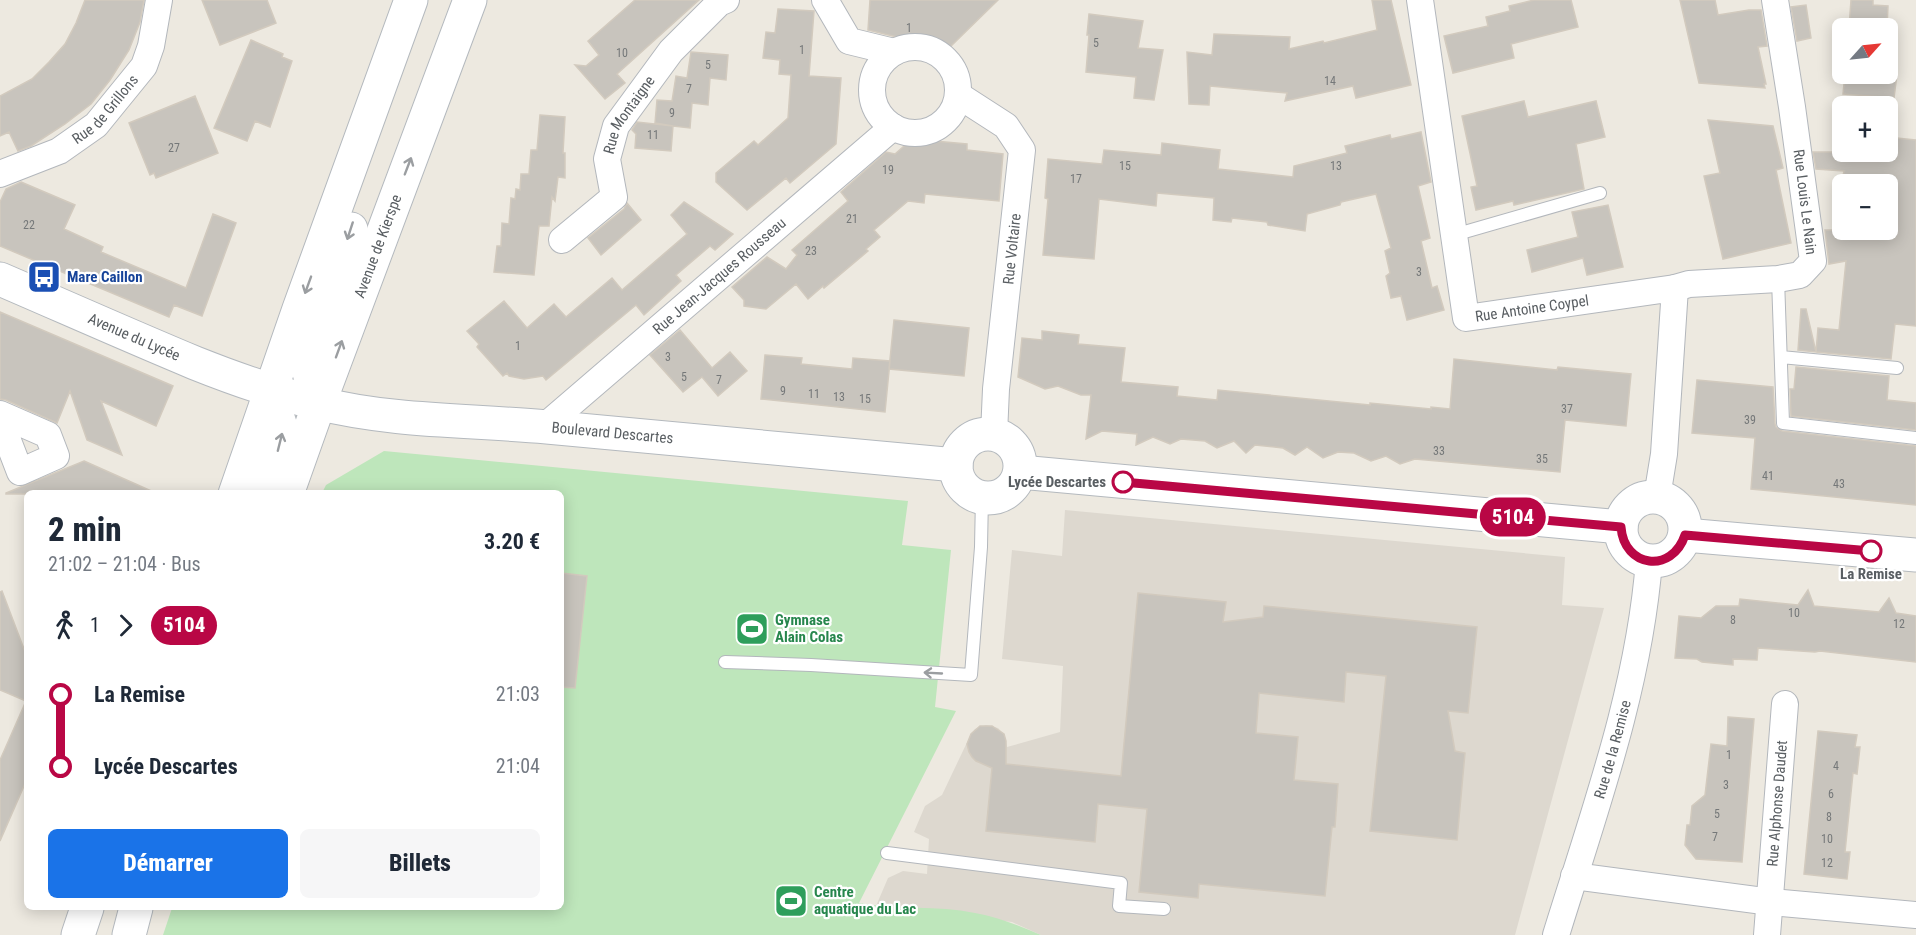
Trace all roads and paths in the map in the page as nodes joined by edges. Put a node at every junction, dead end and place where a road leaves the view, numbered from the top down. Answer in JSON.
{"nodes":[{"id":1,"x":159,"y":0,"type":"edge"},
{"id":2,"x":411,"y":0,"type":"edge"},
{"id":3,"x":470,"y":0,"type":"edge"},
{"id":4,"x":726,"y":0,"type":"edge"},
{"id":5,"x":825,"y":0,"type":"edge"},
{"id":6,"x":1420,"y":0,"type":"edge"},
{"id":7,"x":1775,"y":0,"type":"edge"},
{"id":8,"x":392,"y":52,"type":"junction"},
{"id":9,"x":894,"y":52,"type":"junction"},
{"id":10,"x":958,"y":95,"type":"junction"},
{"id":11,"x":893,"y":127,"type":"junction"},
{"id":12,"x":0,"y":174,"type":"edge"},
{"id":13,"x":1600,"y":193,"type":"dead end"},
{"id":14,"x":1454,"y":236,"type":"junction"},
{"id":15,"x":562,"y":240,"type":"dead end"},
{"id":16,"x":0,"y":279,"type":"edge"},
{"id":17,"x":1778,"y":279,"type":"junction"},
{"id":18,"x":1675,"y":288,"type":"junction"},
{"id":19,"x":1781,"y":357,"type":"junction"},
{"id":20,"x":1897,"y":368,"type":"dead end"},
{"id":21,"x":269,"y":391,"type":"junction"},
{"id":22,"x":319,"y":404,"type":"junction"},
{"id":23,"x":0,"y":414,"type":"edge"},
{"id":24,"x":0,"y":420,"type":"edge"},
{"id":25,"x":545,"y":426,"type":"junction"},
{"id":26,"x":994,"y":434,"type":"junction"},
{"id":27,"x":1916,"y":438,"type":"edge"},
{"id":28,"x":956,"y":465,"type":"junction"},
{"id":29,"x":1020,"y":472,"type":"junction"},
{"id":30,"x":236,"y":490,"type":"edge"},
{"id":31,"x":264,"y":490,"type":"edge"},
{"id":32,"x":289,"y":490,"type":"edge"},
{"id":33,"x":982,"y":497,"type":"junction"},
{"id":34,"x":1657,"y":497,"type":"junction"},
{"id":35,"x":1621,"y":527,"type":"junction"},
{"id":36,"x":1685,"y":535,"type":"junction"},
{"id":37,"x":1916,"y":555,"type":"edge"},
{"id":38,"x":1649,"y":561,"type":"junction"},
{"id":39,"x":725,"y":662,"type":"dead end"},
{"id":40,"x":1785,"y":704,"type":"dead end"},
{"id":41,"x":887,"y":853,"type":"dead end"},
{"id":42,"x":1574,"y":876,"type":"junction"},
{"id":43,"x":1771,"y":902,"type":"junction"},
{"id":44,"x":1164,"y":909,"type":"dead end"},
{"id":45,"x":86,"y":910,"type":"edge"},
{"id":46,"x":135,"y":910,"type":"edge"},
{"id":47,"x":1916,"y":915,"type":"edge"},
{"id":48,"x":78,"y":935,"type":"edge"},
{"id":49,"x":129,"y":935,"type":"edge"},
{"id":50,"x":1556,"y":935,"type":"edge"},
{"id":51,"x":1767,"y":935,"type":"edge"}],
"edges":[{"from":1,"to":12,"type":"street","name":"Rue de Grillons"},
{"from":2,"to":8,"type":"street"},
{"from":22,"to":3,"type":"street","name":"Avenue de Kierspe","one_way":true},
{"from":4,"to":15,"type":"street","name":"Rue Montaigne"},
{"from":5,"to":9,"type":"street"},
{"from":6,"to":14,"type":"street","name":"Rue Antoine Coypel"},
{"from":7,"to":17,"type":"street","name":"Rue Louis Le Nain"},
{"from":8,"to":21,"type":"street","one_way":true},
{"from":8,"to":22,"type":"street","one_way":true},
{"from":9,"to":10,"type":"street"},
{"from":9,"to":11,"type":"street"},
{"from":10,"to":11,"type":"street"},
{"from":10,"to":26,"type":"street","name":"Rue Voltaire"},
{"from":11,"to":25,"type":"street","name":"Rue Jean-Jacques Rousseau"},
{"from":13,"to":14,"type":"lane"},
{"from":14,"to":18,"type":"street","name":"Rue Antoine Coypel"},
{"from":16,"to":21,"type":"street","name":"Avenue du Lycée"},
{"from":17,"to":18,"type":"street","name":"Rue Louis Le Nain"},
{"from":17,"to":19,"type":"lane"},
{"from":18,"to":34,"type":"street"},
{"from":19,"to":20,"type":"lane"},
{"from":19,"to":27,"type":"lane"},
{"from":21,"to":22,"type":"street","name":"Boulevard Descartes"},
{"from":21,"to":30,"type":"street"},
{"from":31,"to":21,"type":"street","one_way":true},
{"from":22,"to":25,"type":"street","name":"Boulevard Descartes"},
{"from":22,"to":32,"type":"street","name":"Avenue de Kierspe"},
{"from":23,"to":24,"type":"street"},
{"from":25,"to":28,"type":"street","name":"Boulevard Descartes"},
{"from":26,"to":28,"type":"street"},
{"from":26,"to":29,"type":"street"},
{"from":28,"to":33,"type":"street"},
{"from":29,"to":33,"type":"street"},
{"from":29,"to":35,"type":"street"},
{"from":33,"to":39,"type":"lane","one_way":true},
{"from":34,"to":35,"type":"street"},
{"from":34,"to":36,"type":"street"},
{"from":35,"to":38,"type":"street"},
{"from":36,"to":37,"type":"street"},
{"from":36,"to":38,"type":"street"},
{"from":38,"to":42,"type":"street","name":"Rue de la Remise"},
{"from":40,"to":43,"type":"street","name":"Rue Alphonse Daudet"},
{"from":41,"to":44,"type":"lane"},
{"from":42,"to":43,"type":"street"},
{"from":42,"to":50,"type":"street","name":"Rue de la Remise"},
{"from":43,"to":47,"type":"street"},
{"from":43,"to":51,"type":"street","name":"Rue Alphonse Daudet"},
{"from":45,"to":48,"type":"street"},
{"from":46,"to":49,"type":"street"}]}
